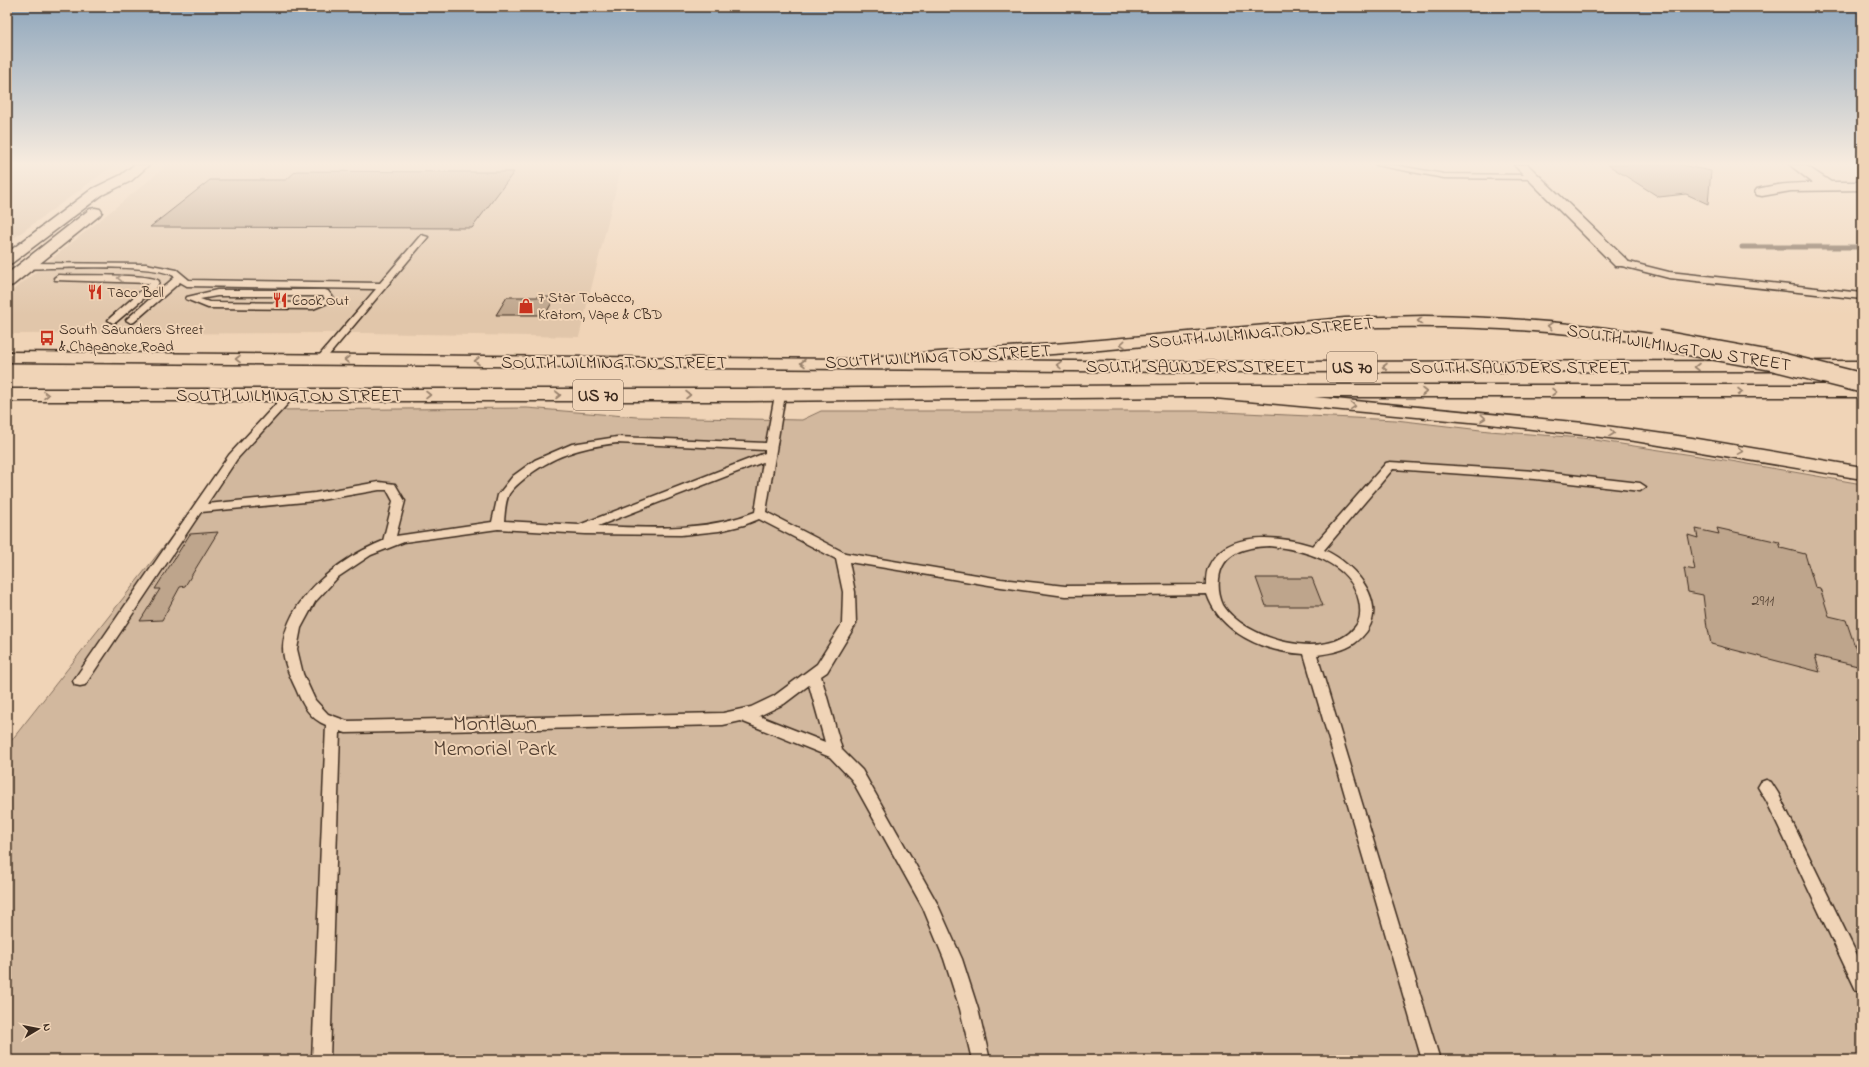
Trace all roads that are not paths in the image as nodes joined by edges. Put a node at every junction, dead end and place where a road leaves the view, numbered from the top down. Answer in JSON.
{"nodes":[{"id":1,"x":68,"y":215,"type":"edge"},
{"id":2,"x":78,"y":215,"type":"edge"},
{"id":3,"x":91,"y":215,"type":"edge"},
{"id":4,"x":1571,"y":215,"type":"edge"},
{"id":5,"x":424,"y":237,"type":"dead end"},
{"id":6,"x":47,"y":251,"type":"junction"},
{"id":7,"x":7,"y":260,"type":"edge"},
{"id":8,"x":1621,"y":263,"type":"joint"},
{"id":9,"x":64,"y":265,"type":"junction"},
{"id":10,"x":28,"y":266,"type":"junction"},
{"id":11,"x":180,"y":277,"type":"junction"},
{"id":12,"x":58,"y":278,"type":"dead end"},
{"id":13,"x":7,"y":282,"type":"edge"},
{"id":14,"x":384,"y":286,"type":"junction"},
{"id":15,"x":1862,"y":296,"type":"edge"},
{"id":16,"x":331,"y":300,"type":"joint"},
{"id":17,"x":113,"y":320,"type":"dead end"},
{"id":18,"x":131,"y":320,"type":"dead end"},
{"id":19,"x":7,"y":357,"type":"edge"},
{"id":20,"x":321,"y":359,"type":"junction"},
{"id":21,"x":842,"y":363,"type":"junction"},
{"id":22,"x":1862,"y":366,"type":"edge"},
{"id":23,"x":1862,"y":383,"type":"edge"},
{"id":24,"x":1189,"y":391,"type":"junction"},
{"id":25,"x":1862,"y":391,"type":"edge"},
{"id":26,"x":7,"y":395,"type":"edge"},
{"id":27,"x":290,"y":395,"type":"junction"},
{"id":28,"x":780,"y":395,"type":"junction"},
{"id":29,"x":771,"y":451,"type":"junction"},
{"id":30,"x":1862,"y":473,"type":"edge"},
{"id":31,"x":1640,"y":487,"type":"dead end"},
{"id":32,"x":197,"y":509,"type":"junction"},
{"id":33,"x":760,"y":514,"type":"junction"},
{"id":34,"x":498,"y":526,"type":"junction"},
{"id":35,"x":580,"y":530,"type":"junction"},
{"id":36,"x":388,"y":544,"type":"junction"},
{"id":37,"x":1316,"y":551,"type":"junction"},
{"id":38,"x":842,"y":557,"type":"junction"},
{"id":39,"x":1212,"y":589,"type":"junction"},
{"id":40,"x":1309,"y":650,"type":"junction"},
{"id":41,"x":813,"y":674,"type":"junction"},
{"id":42,"x":80,"y":681,"type":"dead end"},
{"id":43,"x":742,"y":715,"type":"junction"},
{"id":44,"x":333,"y":722,"type":"junction"},
{"id":45,"x":835,"y":753,"type":"junction"},
{"id":46,"x":1766,"y":787,"type":"dead end"},
{"id":47,"x":1862,"y":984,"type":"edge"},
{"id":48,"x":321,"y":1060,"type":"edge"},
{"id":49,"x":981,"y":1060,"type":"edge"},
{"id":50,"x":1431,"y":1060,"type":"edge"}],
"edges":[{"from":1,"to":7,"type":"main road"},
{"from":2,"to":10,"type":"main road"},
{"from":3,"to":6,"type":"main road"},
{"from":4,"to":8,"type":"main road"},
{"from":5,"to":14,"type":"lane"},
{"from":6,"to":9,"type":"lane"},
{"from":6,"to":10,"type":"main road"},
{"from":8,"to":15,"type":"lane"},
{"from":9,"to":10,"type":"lane"},
{"from":9,"to":11,"type":"lane"},
{"from":10,"to":13,"type":"main road"},
{"from":11,"to":14,"type":"lane"},
{"from":11,"to":18,"type":"lane"},
{"from":17,"to":12,"type":"lane","one_way":true},
{"from":14,"to":20,"type":"lane"},
{"from":16,"to":16,"type":"lane"},
{"from":20,"to":19,"type":"main road","name":"SOUTH WILMINGTON STREET","number":"US 70","one_way":true},
{"from":21,"to":20,"type":"main road","name":"SOUTH WILMINGTON STREET","number":"US 70","one_way":true},
{"from":22,"to":21,"type":"main road","name":"SOUTH SAUNDERS STREET","number":"US 70","one_way":true},
{"from":23,"to":21,"type":"main road","name":"SOUTH WILMINGTON STREET","one_way":true,"bridge":true},
{"from":24,"to":25,"type":"main road","name":"SOUTH SAUNDERS STREET","number":"US 70","one_way":true},
{"from":24,"to":28,"type":"main road","name":"SOUTH WILMINGTON STREET","number":"US 70"},
{"from":24,"to":30,"type":"main road","name":"SOUTH WILMINGTON STREET","one_way":true},
{"from":26,"to":27,"type":"main road","name":"SOUTH WILMINGTON STREET","number":"US 70","one_way":true},
{"from":27,"to":28,"type":"main road","name":"SOUTH WILMINGTON STREET","number":"US 70","one_way":true},
{"from":27,"to":32,"type":"lane"},
{"from":28,"to":29,"type":"lane"},
{"from":29,"to":33,"type":"lane"},
{"from":29,"to":34,"type":"lane"},
{"from":29,"to":35,"type":"lane"},
{"from":31,"to":37,"type":"lane"},
{"from":32,"to":36,"type":"lane"},
{"from":32,"to":42,"type":"lane"},
{"from":33,"to":35,"type":"lane"},
{"from":33,"to":38,"type":"lane"},
{"from":34,"to":35,"type":"lane"},
{"from":34,"to":36,"type":"lane"},
{"from":36,"to":44,"type":"lane"},
{"from":37,"to":39,"type":"lane"},
{"from":37,"to":40,"type":"lane"},
{"from":38,"to":39,"type":"lane"},
{"from":38,"to":41,"type":"lane"},
{"from":39,"to":40,"type":"lane"},
{"from":40,"to":50,"type":"lane"},
{"from":41,"to":43,"type":"lane"},
{"from":41,"to":45,"type":"lane"},
{"from":43,"to":44,"type":"lane"},
{"from":43,"to":45,"type":"lane"},
{"from":44,"to":48,"type":"lane"},
{"from":45,"to":49,"type":"lane"},
{"from":46,"to":47,"type":"lane"}]}
